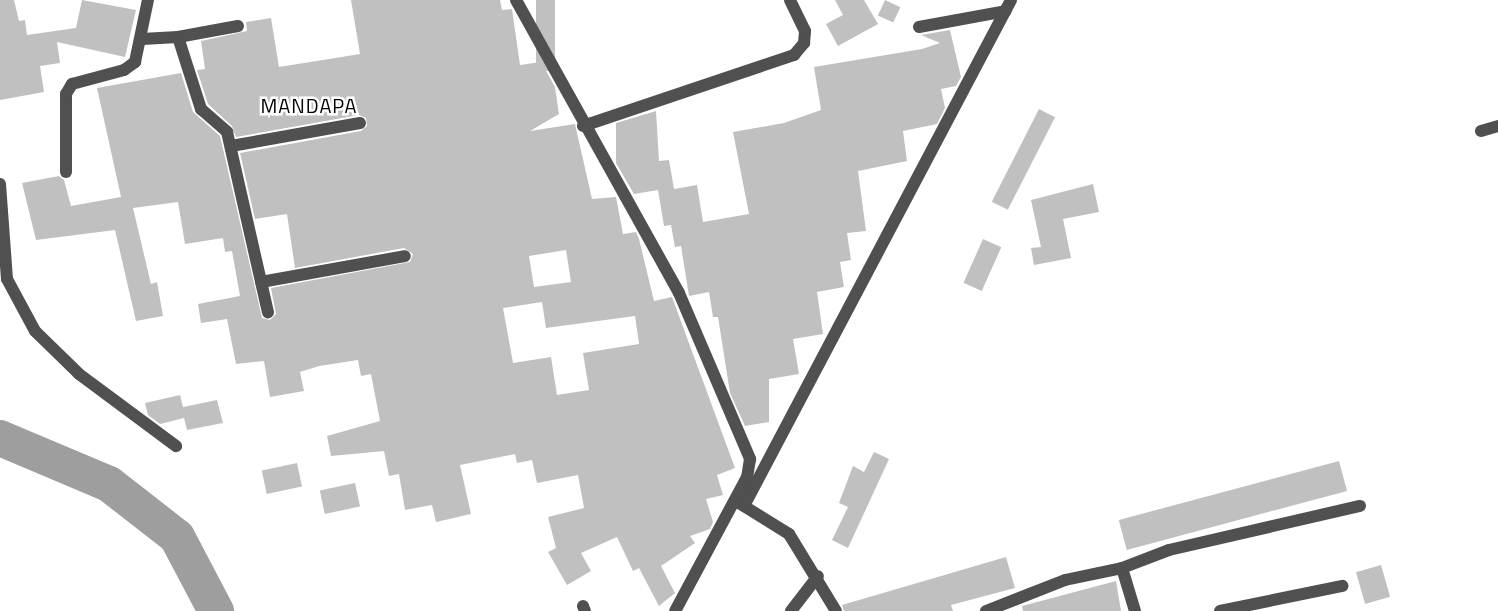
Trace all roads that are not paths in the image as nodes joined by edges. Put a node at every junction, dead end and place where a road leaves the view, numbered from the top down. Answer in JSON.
{"nodes":[{"id":1,"x":148,"y":0,"type":"edge"},
{"id":2,"x":516,"y":0,"type":"edge"},
{"id":3,"x":790,"y":0,"type":"edge"},
{"id":4,"x":1008,"y":6,"type":"edge"},
{"id":5,"x":238,"y":26,"type":"dead end"},
{"id":6,"x":919,"y":27,"type":"dead end"},
{"id":7,"x":178,"y":37,"type":"junction"},
{"id":8,"x":142,"y":39,"type":"junction"},
{"id":9,"x":360,"y":122,"type":"dead end"},
{"id":10,"x":584,"y":126,"type":"junction"},
{"id":11,"x":1498,"y":126,"type":"edge"},
{"id":12,"x":1480,"y":131,"type":"dead end"},
{"id":13,"x":231,"y":146,"type":"junction"},
{"id":14,"x":66,"y":172,"type":"dead end"},
{"id":15,"x":0,"y":184,"type":"edge"},
{"id":16,"x":405,"y":256,"type":"dead end"},
{"id":17,"x":261,"y":282,"type":"junction"},
{"id":18,"x":268,"y":312,"type":"dead end"},
{"id":19,"x":176,"y":446,"type":"dead end"},
{"id":20,"x":744,"y":505,"type":"junction"},
{"id":21,"x":1360,"y":506,"type":"dead end"},
{"id":22,"x":1122,"y":568,"type":"junction"},
{"id":23,"x":818,"y":576,"type":"junction"},
{"id":24,"x":1342,"y":586,"type":"dead end"},
{"id":25,"x":675,"y":611,"type":"edge"},
{"id":26,"x":791,"y":611,"type":"edge"},
{"id":27,"x":836,"y":611,"type":"edge"},
{"id":28,"x":986,"y":611,"type":"edge"},
{"id":29,"x":1135,"y":611,"type":"edge"},
{"id":30,"x":1220,"y":611,"type":"edge"}],
"edges":[{"from":1,"to":8,"type":"street"},
{"from":2,"to":10,"type":"street"},
{"from":3,"to":10,"type":"street"},
{"from":4,"to":6,"type":"street"},
{"from":4,"to":20,"type":"street"},
{"from":5,"to":7,"type":"street"},
{"from":7,"to":8,"type":"street"},
{"from":7,"to":13,"type":"street"},
{"from":8,"to":14,"type":"street"},
{"from":9,"to":13,"type":"street"},
{"from":10,"to":20,"type":"street"},
{"from":11,"to":12,"type":"street"},
{"from":13,"to":17,"type":"street"},
{"from":15,"to":19,"type":"street"},
{"from":16,"to":17,"type":"street"},
{"from":17,"to":18,"type":"street"},
{"from":20,"to":23,"type":"street"},
{"from":20,"to":25,"type":"street"},
{"from":21,"to":22,"type":"street"},
{"from":22,"to":28,"type":"street"},
{"from":22,"to":29,"type":"street"},
{"from":23,"to":26,"type":"street"},
{"from":23,"to":27,"type":"street"},
{"from":24,"to":30,"type":"street"}]}
